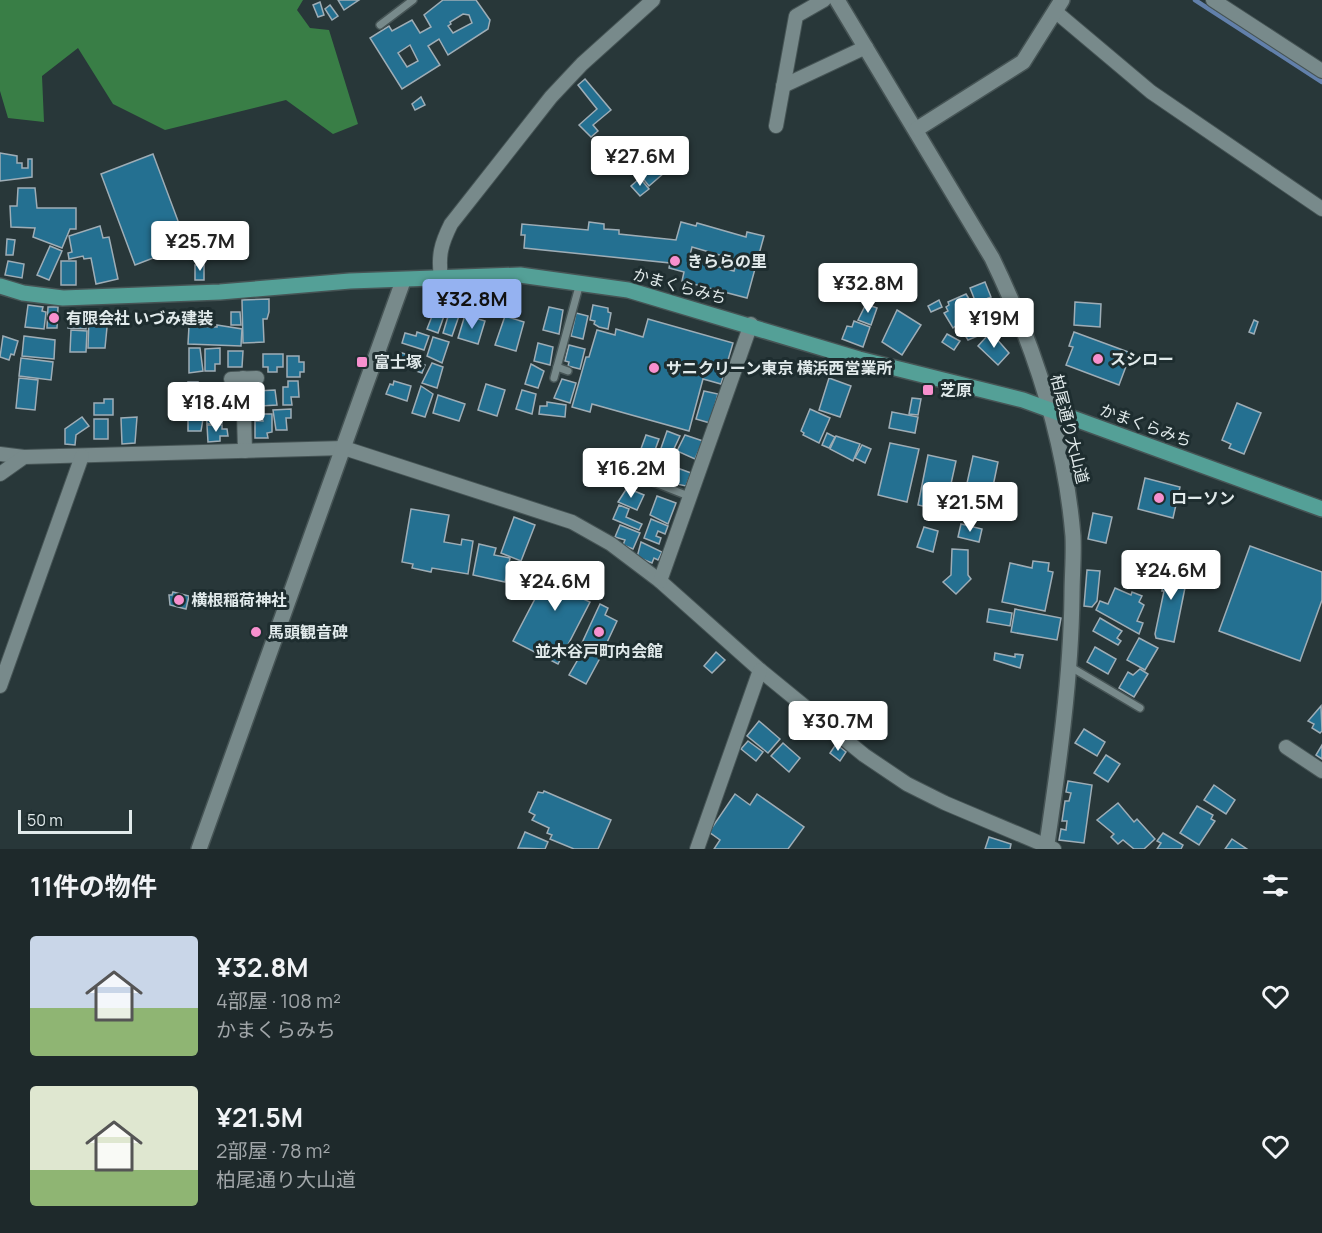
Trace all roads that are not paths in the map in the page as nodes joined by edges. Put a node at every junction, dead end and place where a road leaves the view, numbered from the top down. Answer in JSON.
{"nodes":[{"id":1,"x":413,"y":0,"type":"edge"},
{"id":2,"x":653,"y":0,"type":"edge"},
{"id":3,"x":824,"y":0,"type":"edge"},
{"id":4,"x":837,"y":0,"type":"edge"},
{"id":5,"x":1213,"y":0,"type":"edge"},
{"id":6,"x":1059,"y":6,"type":"edge"},
{"id":7,"x":380,"y":25,"type":"dead end"},
{"id":8,"x":867,"y":47,"type":"junction"},
{"id":9,"x":1322,"y":71,"type":"edge"},
{"id":10,"x":783,"y":86,"type":"junction"},
{"id":11,"x":776,"y":126,"type":"dead end"},
{"id":12,"x":917,"y":129,"type":"junction"},
{"id":13,"x":1322,"y":209,"type":"edge"},
{"id":14,"x":441,"y":278,"type":"junction"},
{"id":15,"x":403,"y":281,"type":"junction"},
{"id":16,"x":580,"y":283,"type":"junction"},
{"id":17,"x":0,"y":286,"type":"edge"},
{"id":18,"x":751,"y":324,"type":"junction"},
{"id":19,"x":557,"y":367,"type":"junction"},
{"id":20,"x":568,"y":370,"type":"dead end"},
{"id":21,"x":244,"y":378,"type":"dead end"},
{"id":22,"x":554,"y":378,"type":"dead end"},
{"id":23,"x":1050,"y":409,"type":"junction"},
{"id":24,"x":344,"y":448,"type":"junction"},
{"id":25,"x":245,"y":451,"type":"junction"},
{"id":26,"x":0,"y":454,"type":"edge"},
{"id":27,"x":82,"y":456,"type":"junction"},
{"id":28,"x":24,"y":457,"type":"junction"},
{"id":29,"x":0,"y":474,"type":"edge"},
{"id":30,"x":635,"y":475,"type":"dead end"},
{"id":31,"x":691,"y":497,"type":"junction"},
{"id":32,"x":1322,"y":509,"type":"edge"},
{"id":33,"x":660,"y":581,"type":"junction"},
{"id":34,"x":1069,"y":666,"type":"junction"},
{"id":35,"x":760,"y":670,"type":"junction"},
{"id":36,"x":0,"y":686,"type":"edge"},
{"id":37,"x":1140,"y":708,"type":"dead end"},
{"id":38,"x":1286,"y":747,"type":"dead end"},
{"id":39,"x":1322,"y":771,"type":"edge"},
{"id":40,"x":1049,"y":848,"type":"edge"},
{"id":41,"x":199,"y":849,"type":"edge"},
{"id":42,"x":698,"y":849,"type":"edge"}],
"edges":[{"from":1,"to":7,"type":"lane"},
{"from":2,"to":14,"type":"street"},
{"from":3,"to":10,"type":"street"},
{"from":4,"to":8,"type":"street","name":"柏尾通り大山道"},
{"from":5,"to":9,"type":"street"},
{"from":6,"to":12,"type":"street"},
{"from":6,"to":13,"type":"street"},
{"from":8,"to":10,"type":"street"},
{"from":8,"to":12,"type":"street","name":"柏尾通り大山道"},
{"from":10,"to":11,"type":"street"},
{"from":12,"to":23,"type":"street","name":"柏尾通り大山道"},
{"from":14,"to":15,"type":"main road","name":"かまくらみち"},
{"from":14,"to":16,"type":"main road","name":"かまくらみち"},
{"from":15,"to":17,"type":"main road","name":"かまくらみち"},
{"from":15,"to":24,"type":"street"},
{"from":16,"to":18,"type":"main road","name":"かまくらみち"},
{"from":16,"to":19,"type":"lane"},
{"from":18,"to":23,"type":"main road","name":"かまくらみち"},
{"from":18,"to":31,"type":"street"},
{"from":19,"to":20,"type":"lane"},
{"from":19,"to":22,"type":"lane"},
{"from":21,"to":25,"type":"street"},
{"from":23,"to":32,"type":"main road","name":"かまくらみち"},
{"from":23,"to":34,"type":"street","name":"柏尾通り大山道"},
{"from":24,"to":25,"type":"street"},
{"from":24,"to":33,"type":"street"},
{"from":24,"to":41,"type":"street"},
{"from":25,"to":27,"type":"street"},
{"from":26,"to":28,"type":"street"},
{"from":27,"to":28,"type":"street"},
{"from":27,"to":36,"type":"street"},
{"from":28,"to":29,"type":"street"},
{"from":30,"to":31,"type":"lane"},
{"from":31,"to":33,"type":"street"},
{"from":33,"to":35,"type":"street"},
{"from":34,"to":37,"type":"lane"},
{"from":34,"to":40,"type":"street","name":"柏尾通り大山道"},
{"from":35,"to":40,"type":"street"},
{"from":35,"to":42,"type":"street"},
{"from":38,"to":39,"type":"street"}]}
